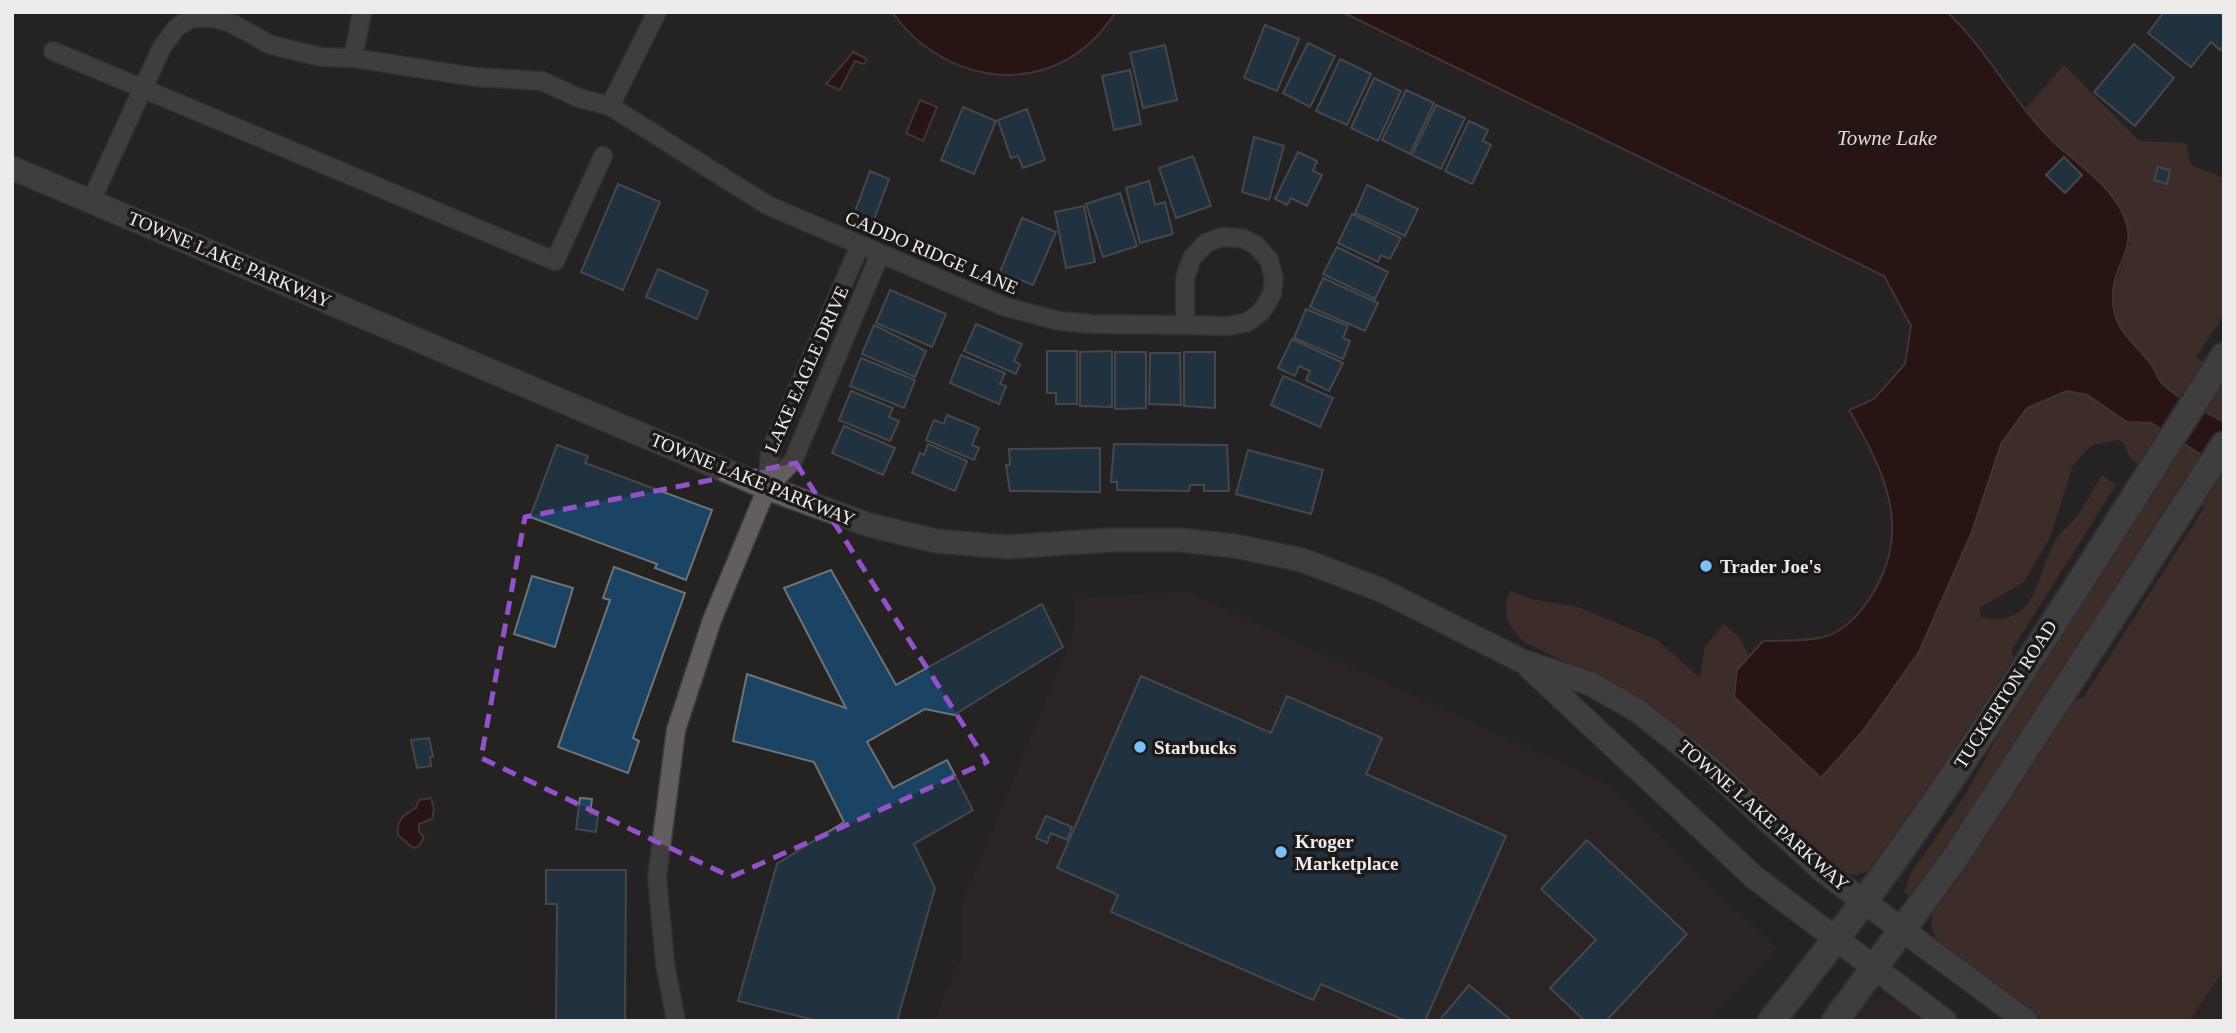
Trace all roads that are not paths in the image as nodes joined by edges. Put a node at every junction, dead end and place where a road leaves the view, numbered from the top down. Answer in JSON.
{"nodes":[{"id":1,"x":362,"y":12,"type":"edge"},
{"id":2,"x":657,"y":12,"type":"edge"},
{"id":3,"x":53,"y":51,"type":"dead end"},
{"id":4,"x":353,"y":58,"type":"junction"},
{"id":5,"x":141,"y":87,"type":"junction"},
{"id":6,"x":610,"y":106,"type":"junction"},
{"id":7,"x":603,"y":156,"type":"dead end"},
{"id":8,"x":12,"y":167,"type":"edge"},
{"id":9,"x":90,"y":201,"type":"junction"},
{"id":10,"x":860,"y":245,"type":"junction"},
{"id":11,"x":880,"y":254,"type":"junction"},
{"id":12,"x":1185,"y":325,"type":"junction"},
{"id":13,"x":2223,"y":357,"type":"edge"},
{"id":14,"x":2224,"y":445,"type":"edge"},
{"id":15,"x":766,"y":488,"type":"junction"},
{"id":16,"x":1522,"y":660,"type":"junction"},
{"id":17,"x":1864,"y":901,"type":"junction"},
{"id":18,"x":1903,"y":929,"type":"junction"},
{"id":19,"x":1835,"y":940,"type":"junction"},
{"id":20,"x":1874,"y":968,"type":"junction"},
{"id":21,"x":676,"y":1021,"type":"edge"},
{"id":22,"x":1771,"y":1021,"type":"edge"},
{"id":23,"x":1835,"y":1021,"type":"edge"},
{"id":24,"x":1945,"y":1021,"type":"edge"},
{"id":25,"x":2026,"y":1021,"type":"edge"}],
"edges":[{"from":1,"to":4,"type":"street"},
{"from":2,"to":6,"type":"street"},
{"from":3,"to":5,"type":"street"},
{"from":4,"to":5,"type":"street","name":"CADDO RIDGE LANE"},
{"from":4,"to":6,"type":"street","name":"CADDO RIDGE LANE"},
{"from":5,"to":7,"type":"street"},
{"from":5,"to":9,"type":"street"},
{"from":6,"to":10,"type":"street","name":"CADDO RIDGE LANE"},
{"from":8,"to":9,"type":"street","name":"TOWNE LAKE PARKWAY"},
{"from":9,"to":15,"type":"street","name":"TOWNE LAKE PARKWAY"},
{"from":10,"to":11,"type":"street","name":"CADDO RIDGE LANE"},
{"from":10,"to":15,"type":"street","name":"LAKE EAGLE DRIVE"},
{"from":11,"to":12,"type":"street","name":"CADDO RIDGE LANE"},
{"from":11,"to":15,"type":"street","name":"LAKE EAGLE DRIVE"},
{"from":12,"to":12,"type":"street","name":"CADDO RIDGE LANE"},
{"from":13,"to":17,"type":"main road","name":"TUCKERTON ROAD"},
{"from":14,"to":18,"type":"main road"},
{"from":15,"to":16,"type":"street","name":"TOWNE LAKE PARKWAY"},
{"from":15,"to":21,"type":"street"},
{"from":16,"to":17,"type":"street","name":"TOWNE LAKE PARKWAY"},
{"from":16,"to":19,"type":"street","name":"TOWNE LAKE PARKWAY"},
{"from":17,"to":18,"type":"street","name":"TOWNE LAKE PARKWAY"},
{"from":17,"to":19,"type":"main road","name":"TUCKERTON ROAD"},
{"from":18,"to":20,"type":"main road"},
{"from":18,"to":25,"type":"street","name":"TOWNE LAKE PARKWAY"},
{"from":19,"to":20,"type":"street","name":"TOWNE LAKE PARKWAY"},
{"from":19,"to":22,"type":"main road","name":"TUCKERTON ROAD"},
{"from":20,"to":23,"type":"main road"},
{"from":20,"to":24,"type":"street","name":"TOWNE LAKE PARKWAY"}]}
